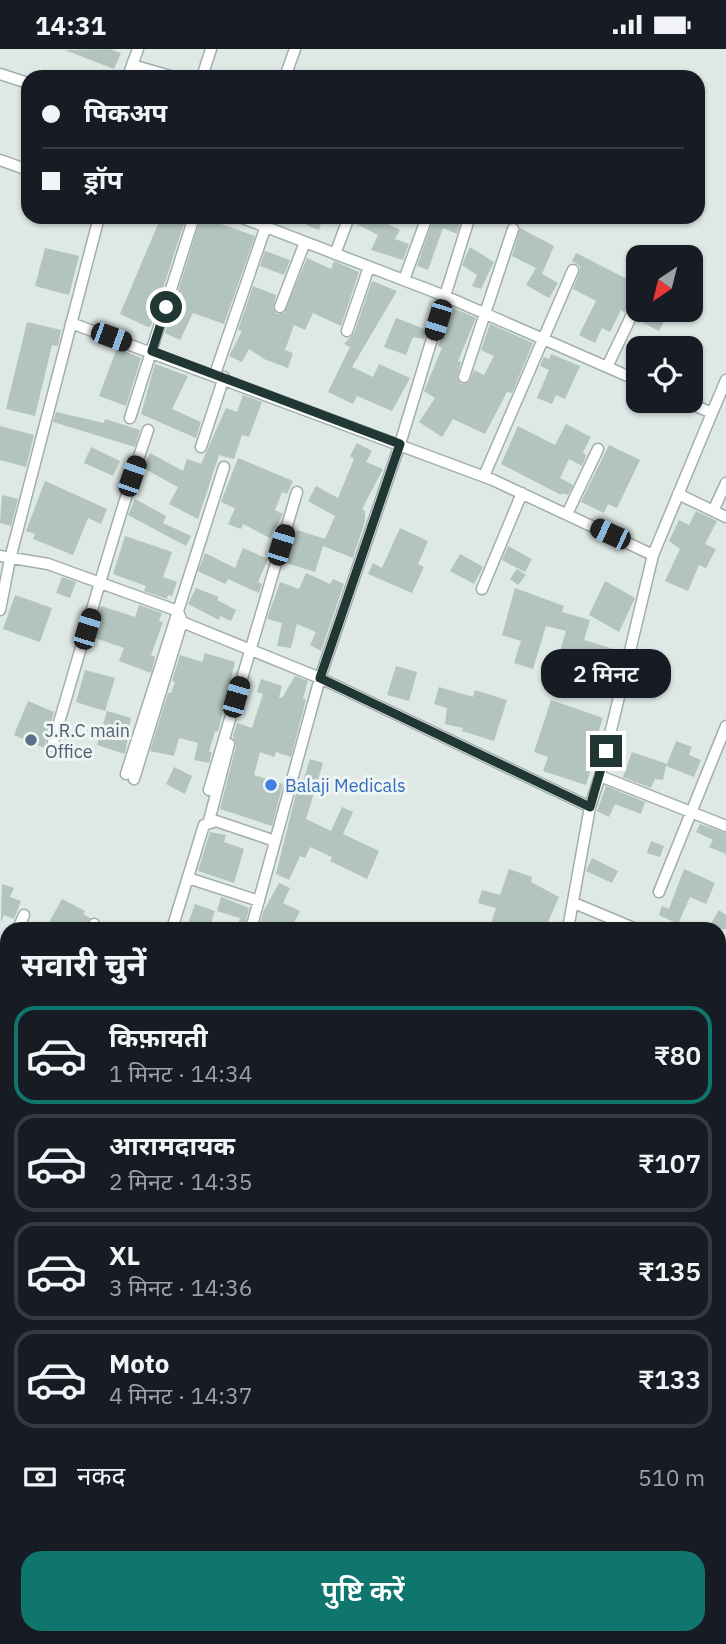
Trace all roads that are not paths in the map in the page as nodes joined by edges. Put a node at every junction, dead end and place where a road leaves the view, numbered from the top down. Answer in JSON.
{"nodes":[{"id":1,"x":138,"y":49,"type":"edge"},
{"id":2,"x":211,"y":49,"type":"edge"},
{"id":3,"x":295,"y":49,"type":"edge"},
{"id":4,"x":132,"y":65,"type":"junction"},
{"id":5,"x":130,"y":70,"type":"edge"},
{"id":6,"x":150,"y":70,"type":"edge"},
{"id":7,"x":204,"y":70,"type":"edge"},
{"id":8,"x":288,"y":70,"type":"edge"},
{"id":9,"x":0,"y":74,"type":"edge"},
{"id":10,"x":21,"y":81,"type":"edge"},
{"id":11,"x":0,"y":160,"type":"edge"},
{"id":12,"x":21,"y":168,"type":"edge"},
{"id":13,"x":97,"y":224,"type":"edge"},
{"id":14,"x":192,"y":224,"type":"edge"},
{"id":15,"x":266,"y":224,"type":"edge"},
{"id":16,"x":271,"y":224,"type":"edge"},
{"id":17,"x":346,"y":224,"type":"edge"},
{"id":18,"x":424,"y":224,"type":"edge"},
{"id":19,"x":467,"y":224,"type":"edge"},
{"id":20,"x":513,"y":229,"type":"dead end"},
{"id":21,"x":306,"y":243,"type":"junction"},
{"id":22,"x":335,"y":254,"type":"junction"},
{"id":23,"x":369,"y":267,"type":"junction"},
{"id":24,"x":573,"y":270,"type":"dead end"},
{"id":25,"x":404,"y":280,"type":"junction"},
{"id":26,"x":445,"y":296,"type":"junction"},
{"id":27,"x":280,"y":307,"type":"dead end"},
{"id":28,"x":485,"y":313,"type":"junction"},
{"id":29,"x":628,"y":322,"type":"edge"},
{"id":30,"x":71,"y":323,"type":"junction"},
{"id":31,"x":347,"y":331,"type":"dead end"},
{"id":32,"x":544,"y":339,"type":"junction"},
{"id":33,"x":152,"y":351,"type":"junction"},
{"id":34,"x":607,"y":367,"type":"junction"},
{"id":35,"x":626,"y":375,"type":"edge"},
{"id":36,"x":220,"y":376,"type":"junction"},
{"id":37,"x":464,"y":377,"type":"dead end"},
{"id":38,"x":726,"y":380,"type":"edge"},
{"id":39,"x":703,"y":409,"type":"edge"},
{"id":40,"x":712,"y":413,"type":"junction"},
{"id":41,"x":130,"y":418,"type":"dead end"},
{"id":42,"x":148,"y":430,"type":"dead end"},
{"id":43,"x":400,"y":444,"type":"junction"},
{"id":44,"x":201,"y":447,"type":"dead end"},
{"id":45,"x":598,"y":449,"type":"dead end"},
{"id":46,"x":224,"y":467,"type":"dead end"},
{"id":47,"x":484,"y":476,"type":"junction"},
{"id":48,"x":726,"y":482,"type":"edge"},
{"id":49,"x":297,"y":492,"type":"dead end"},
{"id":50,"x":522,"y":493,"type":"junction"},
{"id":51,"x":678,"y":494,"type":"junction"},
{"id":52,"x":713,"y":511,"type":"junction"},
{"id":53,"x":567,"y":514,"type":"junction"},
{"id":54,"x":726,"y":517,"type":"edge"},
{"id":55,"x":653,"y":555,"type":"junction"},
{"id":56,"x":5,"y":557,"type":"edge"},
{"id":57,"x":103,"y":583,"type":"junction"},
{"id":58,"x":482,"y":589,"type":"dead end"},
{"id":59,"x":0,"y":610,"type":"edge"},
{"id":60,"x":177,"y":611,"type":"junction"},
{"id":61,"x":182,"y":622,"type":"junction"},
{"id":62,"x":251,"y":655,"type":"junction"},
{"id":63,"x":320,"y":678,"type":"junction"},
{"id":64,"x":726,"y":726,"type":"edge"},
{"id":65,"x":724,"y":737,"type":"edge"},
{"id":66,"x":55,"y":747,"type":"dead end"},
{"id":67,"x":600,"y":776,"type":"junction"},
{"id":68,"x":209,"y":790,"type":"dead end"},
{"id":69,"x":590,"y":807,"type":"junction"},
{"id":70,"x":690,"y":811,"type":"junction"},
{"id":71,"x":209,"y":821,"type":"junction"},
{"id":72,"x":726,"y":826,"type":"edge"},
{"id":73,"x":275,"y":841,"type":"junction"},
{"id":74,"x":188,"y":878,"type":"junction"},
{"id":75,"x":659,"y":892,"type":"dead end"},
{"id":76,"x":259,"y":901,"type":"junction"},
{"id":77,"x":574,"y":903,"type":"junction"},
{"id":78,"x":24,"y":915,"type":"dead end"},
{"id":79,"x":21,"y":922,"type":"edge"},
{"id":80,"x":174,"y":922,"type":"edge"},
{"id":81,"x":253,"y":922,"type":"edge"},
{"id":82,"x":570,"y":922,"type":"edge"},
{"id":83,"x":619,"y":922,"type":"edge"}],
"edges":[{"from":1,"to":4,"type":"street"},
{"from":2,"to":7,"type":"street"},
{"from":3,"to":8,"type":"street"},
{"from":4,"to":5,"type":"street"},
{"from":4,"to":6,"type":"street"},
{"from":9,"to":10,"type":"street"},
{"from":11,"to":12,"type":"street"},
{"from":13,"to":30,"type":"street"},
{"from":14,"to":33,"type":"street"},
{"from":15,"to":36,"type":"street"},
{"from":16,"to":21,"type":"street"},
{"from":17,"to":22,"type":"street"},
{"from":18,"to":25,"type":"street"},
{"from":19,"to":26,"type":"street"},
{"from":20,"to":28,"type":"street"},
{"from":21,"to":22,"type":"street"},
{"from":21,"to":27,"type":"street"},
{"from":22,"to":23,"type":"street"},
{"from":23,"to":25,"type":"street"},
{"from":23,"to":31,"type":"street"},
{"from":24,"to":32,"type":"street"},
{"from":25,"to":26,"type":"street"},
{"from":26,"to":28,"type":"street"},
{"from":26,"to":43,"type":"street"},
{"from":28,"to":32,"type":"street"},
{"from":28,"to":37,"type":"street"},
{"from":29,"to":34,"type":"street"},
{"from":30,"to":33,"type":"street"},
{"from":30,"to":56,"type":"street"},
{"from":32,"to":34,"type":"street"},
{"from":32,"to":47,"type":"street"},
{"from":33,"to":36,"type":"street"},
{"from":33,"to":41,"type":"street"},
{"from":34,"to":35,"type":"street"},
{"from":36,"to":43,"type":"street"},
{"from":36,"to":44,"type":"street"},
{"from":38,"to":40,"type":"street"},
{"from":39,"to":40,"type":"street"},
{"from":40,"to":51,"type":"street"},
{"from":42,"to":57,"type":"street"},
{"from":43,"to":47,"type":"street"},
{"from":43,"to":63,"type":"street"},
{"from":45,"to":53,"type":"street"},
{"from":46,"to":60,"type":"street"},
{"from":47,"to":50,"type":"street"},
{"from":48,"to":52,"type":"street"},
{"from":49,"to":62,"type":"street"},
{"from":50,"to":53,"type":"street"},
{"from":50,"to":58,"type":"street"},
{"from":51,"to":52,"type":"street"},
{"from":51,"to":55,"type":"street"},
{"from":52,"to":54,"type":"street"},
{"from":53,"to":55,"type":"street"},
{"from":55,"to":67,"type":"street"},
{"from":56,"to":57,"type":"street"},
{"from":56,"to":59,"type":"street"},
{"from":57,"to":60,"type":"street"},
{"from":57,"to":66,"type":"street"},
{"from":60,"to":61,"type":"street"},
{"from":60,"to":61,"type":"street"},
{"from":61,"to":62,"type":"street"},
{"from":62,"to":63,"type":"street"},
{"from":62,"to":68,"type":"street"},
{"from":62,"to":71,"type":"street"},
{"from":63,"to":69,"type":"street"},
{"from":63,"to":73,"type":"street"},
{"from":64,"to":65,"type":"street"},
{"from":65,"to":70,"type":"street"},
{"from":67,"to":69,"type":"street"},
{"from":67,"to":70,"type":"street"},
{"from":69,"to":77,"type":"street"},
{"from":70,"to":72,"type":"street"},
{"from":70,"to":75,"type":"street"},
{"from":71,"to":73,"type":"street"},
{"from":71,"to":74,"type":"street"},
{"from":73,"to":76,"type":"street"},
{"from":74,"to":76,"type":"street"},
{"from":74,"to":80,"type":"street"},
{"from":76,"to":81,"type":"street"},
{"from":77,"to":82,"type":"street"},
{"from":77,"to":83,"type":"street"},
{"from":78,"to":79,"type":"street"}]}
